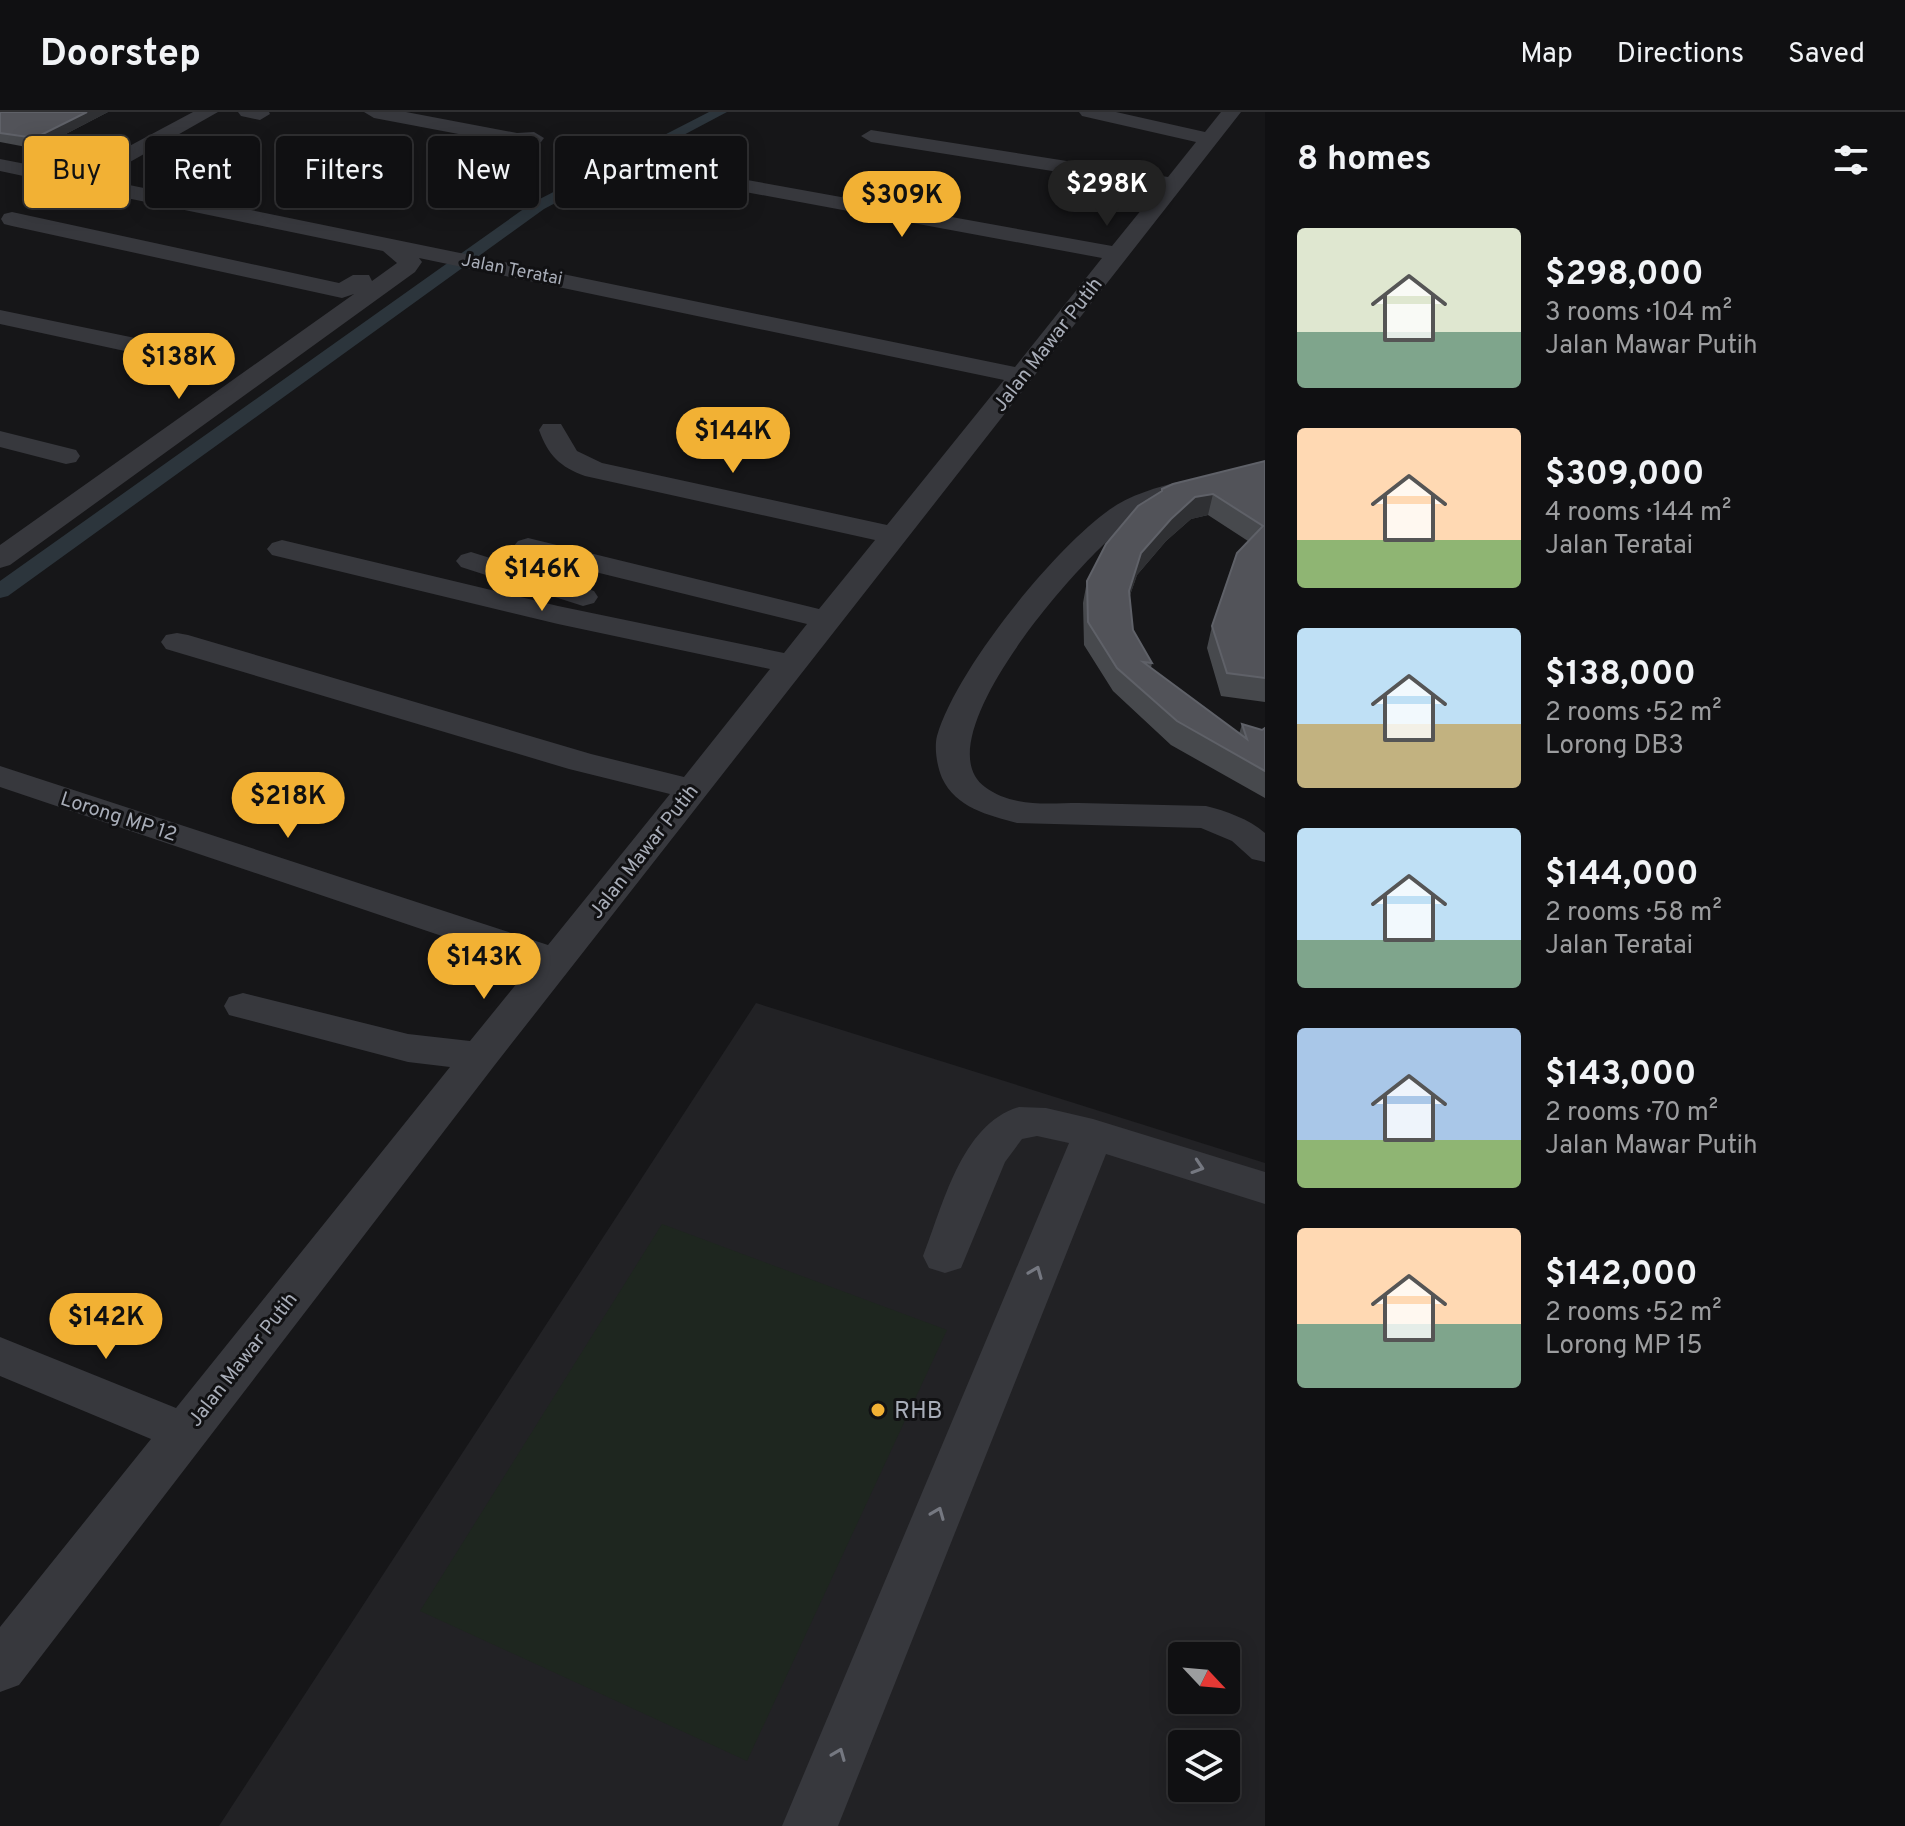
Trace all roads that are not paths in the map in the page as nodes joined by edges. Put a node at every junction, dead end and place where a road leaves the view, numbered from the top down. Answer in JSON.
{"nodes":[{"id":1,"x":208,"y":112,"type":"edge"},
{"id":2,"x":374,"y":112,"type":"edge"},
{"id":3,"x":1089,"y":112,"type":"edge"},
{"id":4,"x":1231,"y":112,"type":"edge"},
{"id":5,"x":501,"y":136,"type":"edge"},
{"id":6,"x":871,"y":136,"type":"dead end"},
{"id":7,"x":1209,"y":139,"type":"junction"},
{"id":8,"x":129,"y":155,"type":"edge"},
{"id":9,"x":0,"y":165,"type":"edge"},
{"id":10,"x":24,"y":170,"type":"edge"},
{"id":11,"x":1173,"y":184,"type":"junction"},
{"id":12,"x":747,"y":186,"type":"edge"},
{"id":13,"x":129,"y":191,"type":"edge"},
{"id":14,"x":31,"y":208,"type":"edge"},
{"id":15,"x":6,"y":222,"type":"edge"},
{"id":16,"x":304,"y":228,"type":"junction"},
{"id":17,"x":390,"y":245,"type":"junction"},
{"id":18,"x":1116,"y":254,"type":"junction"},
{"id":19,"x":242,"y":269,"type":"junction"},
{"id":20,"x":361,"y":280,"type":"dead end"},
{"id":21,"x":0,"y":317,"type":"edge"},
{"id":22,"x":222,"y":364,"type":"dead end"},
{"id":23,"x":1023,"y":376,"type":"junction"},
{"id":24,"x":552,"y":430,"type":"dead end"},
{"id":25,"x":0,"y":439,"type":"edge"},
{"id":26,"x":66,"y":456,"type":"dead end"},
{"id":27,"x":1188,"y":487,"type":"edge"},
{"id":28,"x":895,"y":536,"type":"junction"},
{"id":29,"x":528,"y":547,"type":"dead end"},
{"id":30,"x":282,"y":549,"type":"dead end"},
{"id":31,"x":0,"y":559,"type":"edge"},
{"id":32,"x":471,"y":561,"type":"dead end"},
{"id":33,"x":827,"y":620,"type":"junction"},
{"id":34,"x":630,"y":630,"type":"junction"},
{"id":35,"x":177,"y":642,"type":"dead end"},
{"id":36,"x":791,"y":664,"type":"junction"},
{"id":37,"x":0,"y":776,"type":"edge"},
{"id":38,"x":692,"y":789,"type":"junction"},
{"id":39,"x":1265,"y":851,"type":"edge"},
{"id":40,"x":557,"y":961,"type":"junction"},
{"id":41,"x":243,"y":1006,"type":"dead end"},
{"id":42,"x":480,"y":1056,"type":"junction"},
{"id":43,"x":1093,"y":1134,"type":"junction"},
{"id":44,"x":1265,"y":1188,"type":"edge"},
{"id":45,"x":945,"y":1256,"type":"dead end"},
{"id":46,"x":0,"y":1356,"type":"edge"},
{"id":47,"x":184,"y":1432,"type":"junction"},
{"id":48,"x":0,"y":1668,"type":"edge"},
{"id":49,"x":810,"y":1826,"type":"edge"}],
"edges":[{"from":1,"to":8,"type":"street"},
{"from":2,"to":5,"type":"street"},
{"from":3,"to":7,"type":"street"},
{"from":4,"to":7,"type":"street","name":"Jalan Mawar Putih"},
{"from":6,"to":11,"type":"street"},
{"from":7,"to":11,"type":"street","name":"Jalan Mawar Putih"},
{"from":9,"to":10,"type":"street","name":"Jalan Teratai"},
{"from":11,"to":18,"type":"street","name":"Jalan Mawar Putih"},
{"from":12,"to":18,"type":"street"},
{"from":13,"to":16,"type":"street","name":"Jalan Teratai"},
{"from":14,"to":15,"type":"street"},
{"from":15,"to":19,"type":"street"},
{"from":16,"to":17,"type":"street","name":"Jalan Teratai"},
{"from":16,"to":19,"type":"street"},
{"from":17,"to":23,"type":"street","name":"Jalan Teratai"},
{"from":17,"to":31,"type":"street"},
{"from":18,"to":23,"type":"street","name":"Jalan Mawar Putih"},
{"from":19,"to":20,"type":"street"},
{"from":21,"to":22,"type":"street"},
{"from":23,"to":28,"type":"street","name":"Jalan Mawar Putih"},
{"from":24,"to":28,"type":"street"},
{"from":25,"to":26,"type":"street"},
{"from":27,"to":39,"type":"street"},
{"from":28,"to":33,"type":"street","name":"Jalan Mawar Putih"},
{"from":29,"to":33,"type":"street"},
{"from":30,"to":34,"type":"street"},
{"from":32,"to":34,"type":"street"},
{"from":33,"to":36,"type":"street","name":"Jalan Mawar Putih"},
{"from":34,"to":36,"type":"street"},
{"from":35,"to":38,"type":"street"},
{"from":36,"to":38,"type":"street","name":"Jalan Mawar Putih"},
{"from":37,"to":40,"type":"street","name":"Lorong MP 12"},
{"from":38,"to":40,"type":"street","name":"Jalan Mawar Putih"},
{"from":40,"to":42,"type":"street","name":"Jalan Mawar Putih"},
{"from":41,"to":42,"type":"street"},
{"from":42,"to":47,"type":"street","name":"Jalan Mawar Putih"},
{"from":43,"to":44,"type":"street","one_way":true},
{"from":43,"to":45,"type":"street"},
{"from":49,"to":43,"type":"street","one_way":true},
{"from":46,"to":47,"type":"street"},
{"from":47,"to":48,"type":"street","name":"Jalan Mawar Putih"}]}
